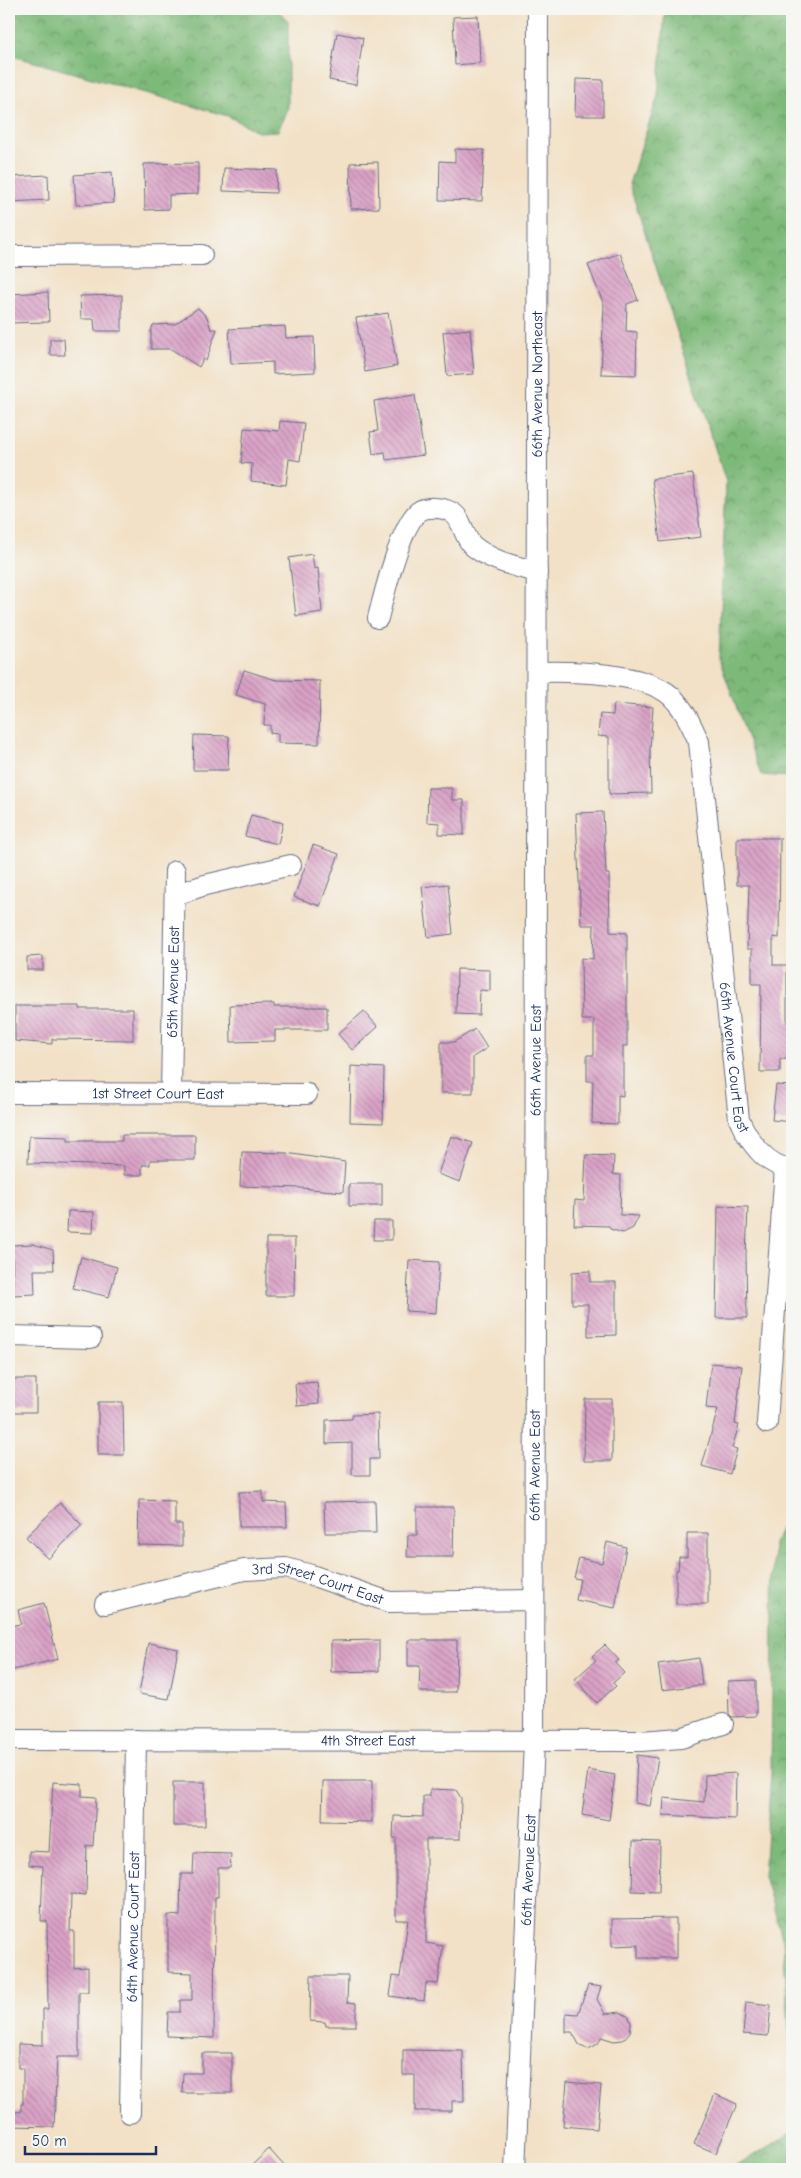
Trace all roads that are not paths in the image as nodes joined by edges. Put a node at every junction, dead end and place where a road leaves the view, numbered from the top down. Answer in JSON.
{"nodes":[{"id":1,"x":538,"y":9,"type":"edge"},
{"id":2,"x":202,"y":255,"type":"dead end"},
{"id":3,"x":9,"y":256,"type":"edge"},
{"id":4,"x":537,"y":572,"type":"junction"},
{"id":5,"x":378,"y":618,"type":"dead end"},
{"id":6,"x":537,"y":672,"type":"junction"},
{"id":7,"x":536,"y":761,"type":"joint"},
{"id":8,"x":291,"y":865,"type":"dead end"},
{"id":9,"x":175,"y":871,"type":"dead end"},
{"id":10,"x":175,"y":895,"type":"junction"},
{"id":11,"x":171,"y":1092,"type":"junction"},
{"id":12,"x":9,"y":1093,"type":"edge"},
{"id":13,"x":307,"y":1094,"type":"dead end"},
{"id":14,"x":789,"y":1169,"type":"edge"},
{"id":15,"x":9,"y":1336,"type":"edge"},
{"id":16,"x":91,"y":1338,"type":"dead end"},
{"id":17,"x":767,"y":1423,"type":"dead end"},
{"id":18,"x":533,"y":1600,"type":"junction"},
{"id":19,"x":105,"y":1604,"type":"dead end"},
{"id":20,"x":723,"y":1724,"type":"dead end"},
{"id":21,"x":9,"y":1740,"type":"edge"},
{"id":22,"x":136,"y":1740,"type":"junction"},
{"id":23,"x":534,"y":1742,"type":"junction"},
{"id":24,"x":130,"y":2112,"type":"dead end"},
{"id":25,"x":515,"y":2169,"type":"edge"}],
"edges":[{"from":1,"to":4,"type":"street","name":"66th Avenue Northeast"},
{"from":2,"to":3,"type":"street"},
{"from":4,"to":5,"type":"street"},
{"from":4,"to":6,"type":"street","name":"66th Avenue Northeast"},
{"from":6,"to":7,"type":"street","name":"66th Avenue Northeast"},
{"from":6,"to":14,"type":"street","name":"66th Avenue Court East"},
{"from":7,"to":18,"type":"street","name":"66th Avenue East"},
{"from":8,"to":10,"type":"street"},
{"from":9,"to":10,"type":"street","name":"65th Avenue East"},
{"from":10,"to":11,"type":"street","name":"65th Avenue East"},
{"from":11,"to":12,"type":"street","name":"1st Street Court East"},
{"from":11,"to":13,"type":"street","name":"1st Street Court East"},
{"from":14,"to":17,"type":"street","name":"66th Avenue Court East"},
{"from":15,"to":16,"type":"street"},
{"from":18,"to":19,"type":"street","name":"3rd Street Court East"},
{"from":18,"to":23,"type":"street","name":"66th Avenue East"},
{"from":20,"to":23,"type":"street","name":"4th Street East"},
{"from":21,"to":22,"type":"street","name":"4th Street East"},
{"from":22,"to":23,"type":"street","name":"4th Street East"},
{"from":22,"to":24,"type":"street","name":"64th Avenue Court East"},
{"from":23,"to":25,"type":"street","name":"66th Avenue East"}]}
